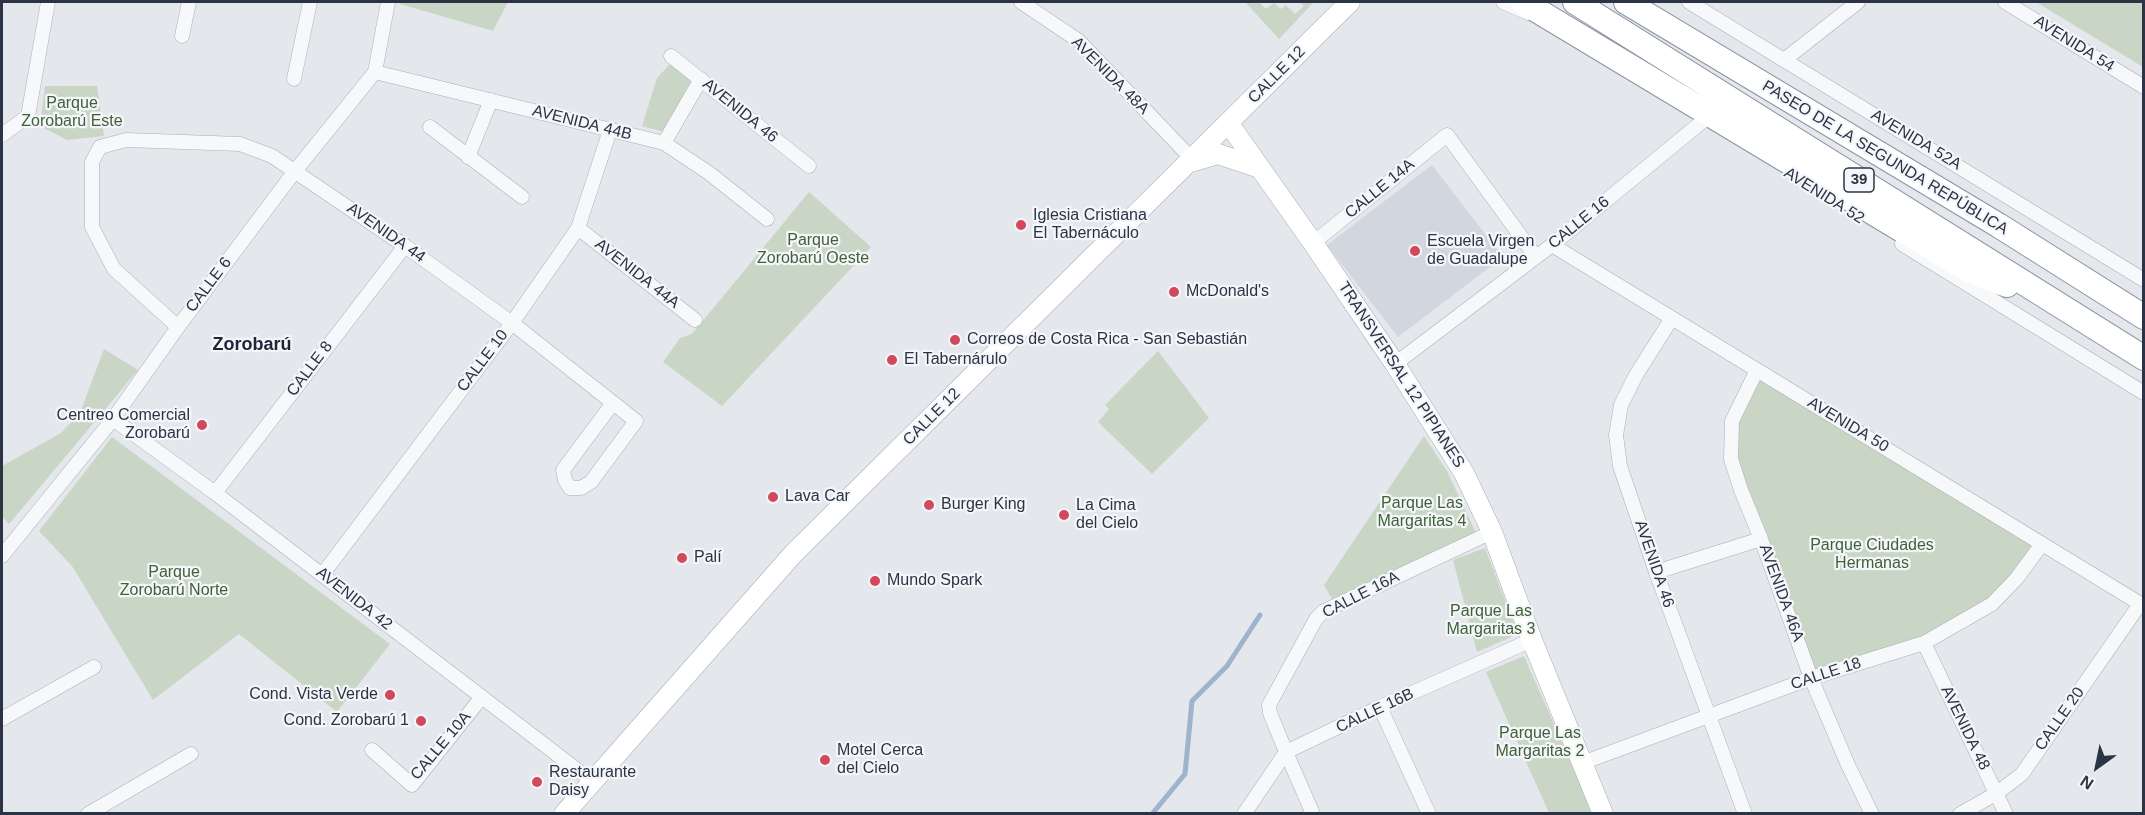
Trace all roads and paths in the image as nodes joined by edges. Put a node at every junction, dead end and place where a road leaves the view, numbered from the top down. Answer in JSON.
{"nodes":[{"id":1,"x":48,"y":2,"type":"edge"},
{"id":2,"x":189,"y":2,"type":"edge"},
{"id":3,"x":310,"y":2,"type":"edge"},
{"id":4,"x":388,"y":2,"type":"edge"},
{"id":5,"x":1021,"y":2,"type":"edge"},
{"id":6,"x":1336,"y":2,"type":"edge"},
{"id":7,"x":1350,"y":2,"type":"edge"},
{"id":8,"x":1503,"y":2,"type":"edge"},
{"id":9,"x":1523,"y":2,"type":"edge"},
{"id":10,"x":1575,"y":2,"type":"edge"},
{"id":11,"x":1626,"y":2,"type":"edge"},
{"id":12,"x":1656,"y":2,"type":"edge"},
{"id":13,"x":1689,"y":2,"type":"edge"},
{"id":14,"x":1858,"y":2,"type":"edge"},
{"id":15,"x":2005,"y":2,"type":"edge"},
{"id":16,"x":182,"y":36,"type":"dead end"},
{"id":17,"x":1316,"y":37,"type":"junction"},
{"id":18,"x":671,"y":56,"type":"dead end"},
{"id":19,"x":1784,"y":60,"type":"junction"},
{"id":20,"x":375,"y":72,"type":"junction"},
{"id":21,"x":294,"y":79,"type":"dead end"},
{"id":22,"x":701,"y":79,"type":"junction"},
{"id":23,"x":2144,"y":87,"type":"edge"},
{"id":24,"x":491,"y":100,"type":"junction"},
{"id":25,"x":1703,"y":122,"type":"junction"},
{"id":26,"x":1228,"y":124,"type":"junction"},
{"id":27,"x":430,"y":127,"type":"dead end"},
{"id":28,"x":610,"y":130,"type":"junction"},
{"id":29,"x":2,"y":135,"type":"edge"},
{"id":30,"x":664,"y":143,"type":"junction"},
{"id":31,"x":468,"y":157,"type":"junction"},
{"id":32,"x":1190,"y":161,"type":"junction"},
{"id":33,"x":809,"y":166,"type":"dead end"},
{"id":34,"x":1260,"y":168,"type":"junction"},
{"id":35,"x":295,"y":171,"type":"junction"},
{"id":36,"x":522,"y":197,"type":"dead end"},
{"id":37,"x":767,"y":219,"type":"dead end"},
{"id":38,"x":1998,"y":225,"type":"junction"},
{"id":39,"x":578,"y":228,"type":"junction"},
{"id":40,"x":1313,"y":243,"type":"junction"},
{"id":41,"x":1552,"y":245,"type":"junction"},
{"id":42,"x":405,"y":246,"type":"junction"},
{"id":43,"x":1536,"y":257,"type":"junction"},
{"id":44,"x":2144,"y":280,"type":"edge"},
{"id":45,"x":2062,"y":307,"type":"junction"},
{"id":46,"x":2144,"y":317,"type":"edge"},
{"id":47,"x":1672,"y":318,"type":"junction"},
{"id":48,"x":695,"y":320,"type":"dead end"},
{"id":49,"x":512,"y":323,"type":"junction"},
{"id":50,"x":178,"y":327,"type":"junction"},
{"id":51,"x":2144,"y":358,"type":"edge"},
{"id":52,"x":1395,"y":364,"type":"junction"},
{"id":53,"x":1757,"y":370,"type":"junction"},
{"id":54,"x":2144,"y":393,"type":"edge"},
{"id":55,"x":613,"y":404,"type":"junction"},
{"id":56,"x":113,"y":420,"type":"junction"},
{"id":57,"x":215,"y":493,"type":"junction"},
{"id":58,"x":1492,"y":532,"type":"junction"},
{"id":59,"x":1761,"y":539,"type":"junction"},
{"id":60,"x":2042,"y":544,"type":"junction"},
{"id":61,"x":2,"y":556,"type":"edge"},
{"id":62,"x":1656,"y":572,"type":"junction"},
{"id":63,"x":322,"y":575,"type":"junction"},
{"id":64,"x":2142,"y":605,"type":"edge"},
{"id":65,"x":1532,"y":640,"type":"junction"},
{"id":66,"x":1924,"y":643,"type":"junction"},
{"id":67,"x":94,"y":667,"type":"dead end"},
{"id":68,"x":1811,"y":678,"type":"junction"},
{"id":69,"x":481,"y":698,"type":"junction"},
{"id":70,"x":1380,"y":707,"type":"junction"},
{"id":71,"x":1707,"y":715,"type":"junction"},
{"id":72,"x":2,"y":719,"type":"edge"},
{"id":73,"x":372,"y":750,"type":"dead end"},
{"id":74,"x":1286,"y":752,"type":"junction"},
{"id":75,"x":191,"y":754,"type":"dead end"},
{"id":76,"x":1582,"y":763,"type":"junction"},
{"id":77,"x":592,"y":782,"type":"junction"},
{"id":78,"x":1997,"y":793,"type":"junction"},
{"id":79,"x":88,"y":813,"type":"edge"},
{"id":80,"x":564,"y":813,"type":"edge"},
{"id":81,"x":1244,"y":813,"type":"edge"},
{"id":82,"x":1313,"y":813,"type":"edge"},
{"id":83,"x":1429,"y":813,"type":"edge"},
{"id":84,"x":1603,"y":813,"type":"edge"},
{"id":85,"x":1745,"y":813,"type":"edge"},
{"id":86,"x":1872,"y":813,"type":"edge"},
{"id":87,"x":1960,"y":813,"type":"edge"},
{"id":88,"x":2006,"y":813,"type":"edge"}],
"edges":[{"from":1,"to":29,"type":"street"},
{"from":2,"to":16,"type":"street"},
{"from":3,"to":21,"type":"street"},
{"from":4,"to":20,"type":"street","name":"CALLE 6"},
{"from":5,"to":32,"type":"street","name":"AVENIDA 48A"},
{"from":6,"to":17,"type":"main road","name":"CALLE 12"},
{"from":7,"to":17,"type":"main road","name":"CALLE 12"},
{"from":8,"to":25,"type":"street","name":"AVENIDA 52"},
{"from":9,"to":45,"type":"highway"},
{"from":10,"to":45,"type":"highway","name":"PASEO DE LA SEGUNDA REPÚBLICA","number":"39"},
{"from":11,"to":38,"type":"highway","name":"PASEO DE LA SEGUNDA REPÚBLICA","number":"39"},
{"from":12,"to":38,"type":"highway"},
{"from":13,"to":19,"type":"street","name":"AVENIDA 52A"},
{"from":14,"to":19,"type":"street"},
{"from":15,"to":23,"type":"street","name":"AVENIDA 54"},
{"from":17,"to":26,"type":"main road","name":"CALLE 12"},
{"from":18,"to":22,"type":"street","name":"AVENIDA 46"},
{"from":19,"to":44,"type":"street","name":"AVENIDA 52A"},
{"from":20,"to":24,"type":"street","name":"AVENIDA 44B"},
{"from":20,"to":35,"type":"street","name":"CALLE 6"},
{"from":22,"to":30,"type":"street"},
{"from":22,"to":33,"type":"street","name":"AVENIDA 46"},
{"from":24,"to":28,"type":"street","name":"AVENIDA 44B"},
{"from":24,"to":31,"type":"street"},
{"from":25,"to":41,"type":"street","name":"CALLE 16"},
{"from":25,"to":54,"type":"street","name":"AVENIDA 52"},
{"from":26,"to":32,"type":"main road","name":"CALLE 12"},
{"from":26,"to":34,"type":"main road","name":"TRANSVERSAL 12 PIPIANES"},
{"from":27,"to":31,"type":"street"},
{"from":28,"to":30,"type":"street","name":"AVENIDA 44B"},
{"from":28,"to":39,"type":"street","name":"CALLE 10"},
{"from":30,"to":37,"type":"street","name":"AVENIDA 44B"},
{"from":31,"to":36,"type":"street"},
{"from":32,"to":34,"type":"main road"},
{"from":32,"to":77,"type":"main road","name":"CALLE 12"},
{"from":34,"to":40,"type":"main road","name":"TRANSVERSAL 12 PIPIANES"},
{"from":35,"to":42,"type":"street","name":"AVENIDA 44"},
{"from":35,"to":50,"type":"street","name":"CALLE 6"},
{"from":35,"to":50,"type":"street","name":"AVENIDA 44"},
{"from":38,"to":46,"type":"highway","name":"PASEO DE LA SEGUNDA REPÚBLICA","number":"39"},
{"from":39,"to":48,"type":"street","name":"AVENIDA 44A"},
{"from":39,"to":49,"type":"street","name":"CALLE 10"},
{"from":40,"to":43,"type":"street","name":"CALLE 14A"},
{"from":40,"to":52,"type":"main road","name":"TRANSVERSAL 12 PIPIANES"},
{"from":41,"to":43,"type":"street","name":"CALLE 16"},
{"from":41,"to":47,"type":"street","name":"AVENIDA 50"},
{"from":42,"to":49,"type":"street","name":"AVENIDA 44"},
{"from":42,"to":57,"type":"street","name":"CALLE 8"},
{"from":43,"to":52,"type":"street","name":"CALLE 16"},
{"from":45,"to":51,"type":"highway","name":"PASEO DE LA SEGUNDA REPÚBLICA","number":"39"},
{"from":47,"to":53,"type":"street","name":"AVENIDA 50"},
{"from":47,"to":62,"type":"street","name":"AVENIDA 46"},
{"from":49,"to":55,"type":"street","name":"AVENIDA 44"},
{"from":49,"to":63,"type":"street","name":"CALLE 10"},
{"from":50,"to":56,"type":"street","name":"CALLE 6"},
{"from":52,"to":58,"type":"main road","name":"TRANSVERSAL 12 PIPIANES"},
{"from":53,"to":59,"type":"street","name":"AVENIDA 46A"},
{"from":53,"to":60,"type":"street","name":"AVENIDA 50"},
{"from":55,"to":55,"type":"street","name":"AVENIDA 44"},
{"from":56,"to":57,"type":"street","name":"AVENIDA 42"},
{"from":56,"to":61,"type":"street","name":"CALLE 6"},
{"from":57,"to":63,"type":"street","name":"AVENIDA 42"},
{"from":58,"to":65,"type":"main road","name":"TRANSVERSAL 12 PIPIANES"},
{"from":58,"to":74,"type":"street","name":"CALLE 16A"},
{"from":59,"to":62,"type":"street"},
{"from":59,"to":68,"type":"street","name":"AVENIDA 46A"},
{"from":60,"to":64,"type":"street","name":"AVENIDA 50"},
{"from":60,"to":66,"type":"street","name":"CALLE 18"},
{"from":62,"to":71,"type":"street","name":"AVENIDA 46"},
{"from":63,"to":69,"type":"street","name":"AVENIDA 42"},
{"from":64,"to":78,"type":"street","name":"CALLE 20"},
{"from":65,"to":70,"type":"street","name":"CALLE 16B"},
{"from":65,"to":76,"type":"main road","name":"TRANSVERSAL 12 PIPIANES"},
{"from":66,"to":68,"type":"street","name":"CALLE 18"},
{"from":66,"to":78,"type":"street","name":"AVENIDA 48"},
{"from":67,"to":72,"type":"street"},
{"from":68,"to":71,"type":"street","name":"CALLE 18"},
{"from":68,"to":86,"type":"street","name":"AVENIDA 46A"},
{"from":69,"to":73,"type":"street","name":"CALLE 10A"},
{"from":69,"to":77,"type":"street","name":"AVENIDA 42"},
{"from":70,"to":74,"type":"street","name":"CALLE 16B"},
{"from":70,"to":83,"type":"street"},
{"from":71,"to":76,"type":"street","name":"CALLE 18"},
{"from":71,"to":85,"type":"street","name":"AVENIDA 46"},
{"from":74,"to":81,"type":"street","name":"CALLE 16B"},
{"from":74,"to":82,"type":"street"},
{"from":75,"to":79,"type":"street"},
{"from":76,"to":84,"type":"main road","name":"TRANSVERSAL 12 PIPIANES"},
{"from":77,"to":80,"type":"main road","name":"CALLE 12"},
{"from":78,"to":87,"type":"street","name":"CALLE 20"},
{"from":78,"to":88,"type":"street","name":"AVENIDA 48"}]}
